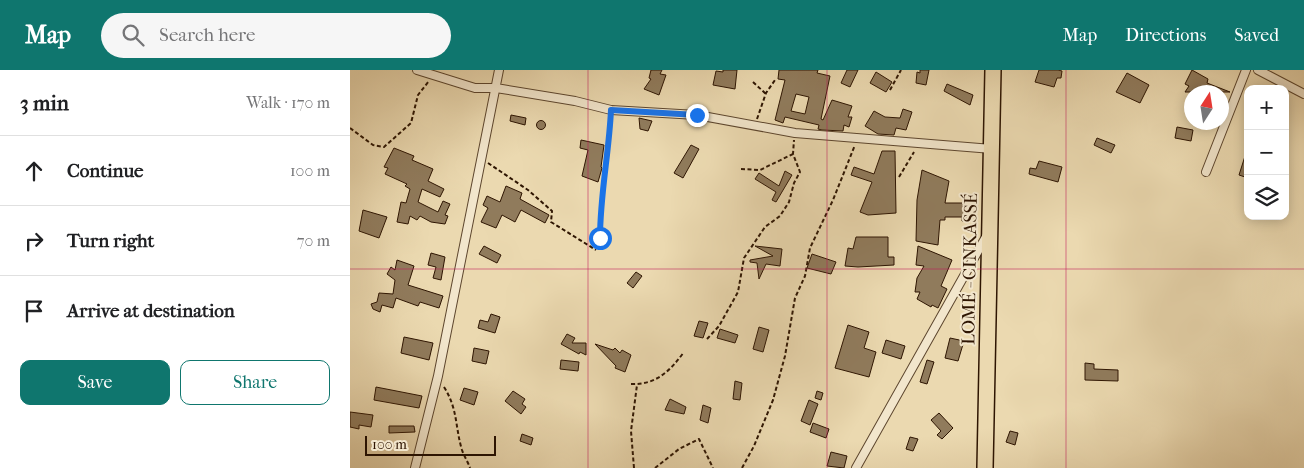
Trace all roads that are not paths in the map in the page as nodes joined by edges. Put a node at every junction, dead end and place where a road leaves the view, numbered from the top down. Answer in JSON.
{"nodes":[{"id":1,"x":417,"y":70,"type":"edge"},
{"id":2,"x":499,"y":70,"type":"edge"},
{"id":3,"x":993,"y":70,"type":"edge"},
{"id":4,"x":1246,"y":70,"type":"edge"},
{"id":5,"x":1258,"y":70,"type":"edge"},
{"id":6,"x":496,"y":88,"type":"junction"},
{"id":7,"x":1304,"y":94,"type":"edge"},
{"id":8,"x":992,"y":150,"type":"junction"},
{"id":9,"x":1206,"y":172,"type":"dead end"},
{"id":10,"x":989,"y":231,"type":"junction"},
{"id":11,"x":415,"y":468,"type":"edge"},
{"id":12,"x":856,"y":468,"type":"edge"},
{"id":13,"x":985,"y":468,"type":"edge"}],
"edges":[{"from":1,"to":6,"type":"street"},
{"from":2,"to":6,"type":"street"},
{"from":3,"to":8,"type":"highway","name":"LOMÉ - CINKASSÉ"},
{"from":4,"to":9,"type":"street"},
{"from":5,"to":7,"type":"street"},
{"from":6,"to":8,"type":"street"},
{"from":6,"to":11,"type":"street"},
{"from":8,"to":10,"type":"highway","name":"LOMÉ - CINKASSÉ"},
{"from":10,"to":12,"type":"street"},
{"from":10,"to":13,"type":"highway","name":"LOMÉ - CINKASSÉ"}]}
